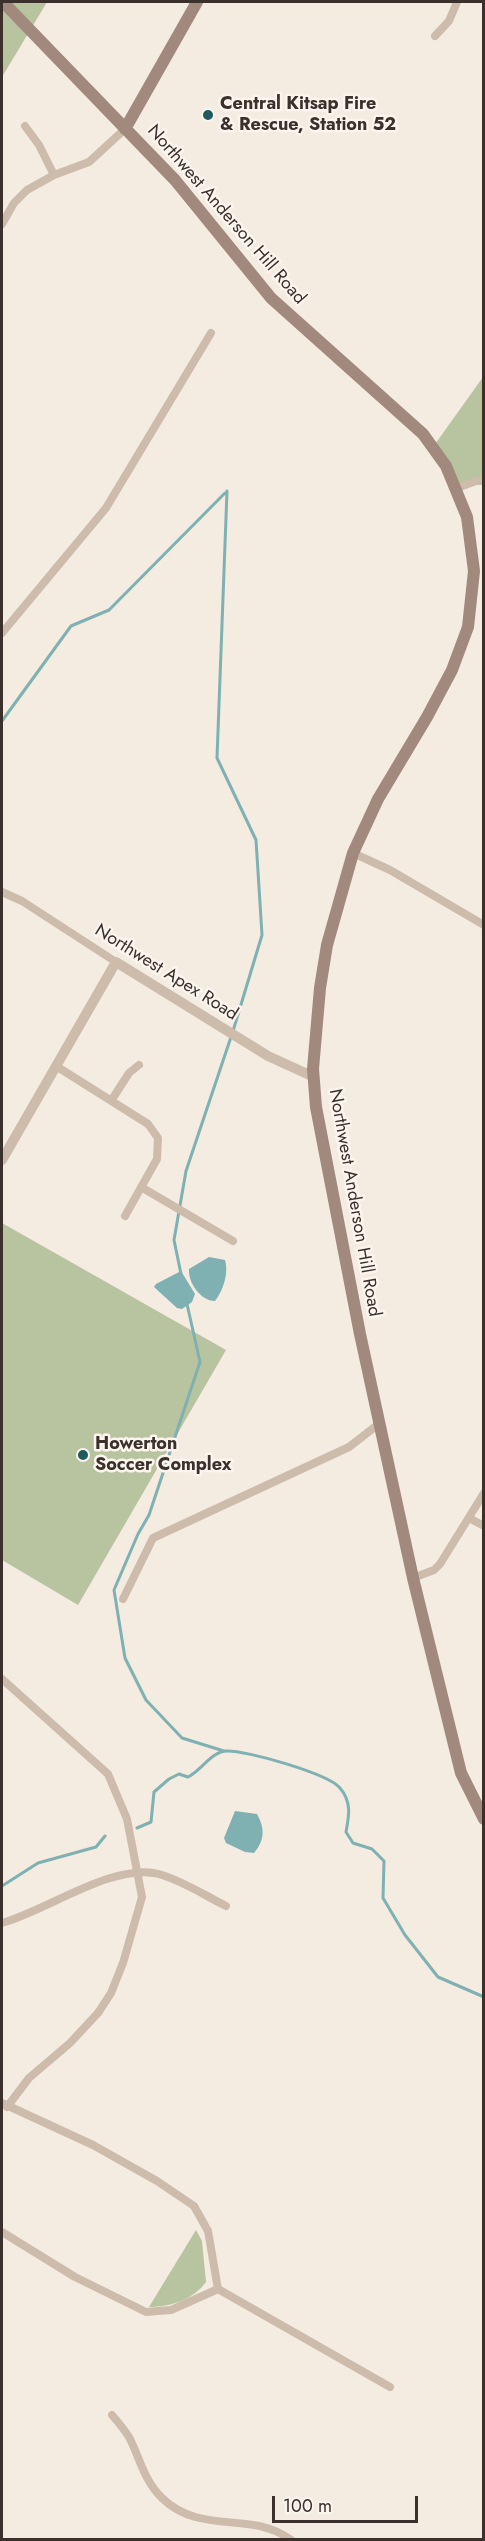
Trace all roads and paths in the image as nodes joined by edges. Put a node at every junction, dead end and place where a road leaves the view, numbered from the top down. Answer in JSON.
{"nodes":[{"id":1,"x":3,"y":2,"type":"edge"},
{"id":2,"x":197,"y":2,"type":"edge"},
{"id":3,"x":457,"y":2,"type":"edge"},
{"id":4,"x":435,"y":36,"type":"dead end"},
{"id":5,"x":25,"y":126,"type":"dead end"},
{"id":6,"x":126,"y":129,"type":"junction"},
{"id":7,"x":54,"y":175,"type":"junction"},
{"id":8,"x":2,"y":224,"type":"edge"},
{"id":9,"x":211,"y":333,"type":"dead end"},
{"id":10,"x":483,"y":482,"type":"edge"},
{"id":11,"x":457,"y":488,"type":"junction"},
{"id":12,"x":2,"y":633,"type":"edge"},
{"id":13,"x":353,"y":853,"type":"junction"},
{"id":14,"x":2,"y":892,"type":"edge"},
{"id":15,"x":483,"y":926,"type":"edge"},
{"id":16,"x":116,"y":962,"type":"junction"},
{"id":17,"x":56,"y":1065,"type":"junction"},
{"id":18,"x":139,"y":1065,"type":"dead end"},
{"id":19,"x":314,"y":1077,"type":"junction"},
{"id":20,"x":111,"y":1101,"type":"junction"},
{"id":21,"x":2,"y":1160,"type":"edge"},
{"id":22,"x":141,"y":1187,"type":"junction"},
{"id":23,"x":125,"y":1216,"type":"dead end"},
{"id":24,"x":233,"y":1241,"type":"dead end"},
{"id":25,"x":380,"y":1424,"type":"junction"},
{"id":26,"x":483,"y":1493,"type":"edge"},
{"id":27,"x":469,"y":1518,"type":"junction"},
{"id":28,"x":483,"y":1526,"type":"edge"},
{"id":29,"x":413,"y":1578,"type":"junction"},
{"id":30,"x":123,"y":1599,"type":"dead end"},
{"id":31,"x":2,"y":1679,"type":"edge"},
{"id":32,"x":483,"y":1819,"type":"edge"},
{"id":33,"x":137,"y":1871,"type":"junction"},
{"id":34,"x":226,"y":1906,"type":"dead end"},
{"id":35,"x":2,"y":1923,"type":"edge"},
{"id":36,"x":4,"y":2105,"type":"edge"},
{"id":37,"x":2,"y":2232,"type":"edge"},
{"id":38,"x":218,"y":2289,"type":"junction"},
{"id":39,"x":390,"y":2387,"type":"dead end"},
{"id":40,"x":112,"y":2415,"type":"dead end"},
{"id":41,"x":291,"y":2540,"type":"edge"}],
"edges":[{"from":1,"to":6,"type":"main road","name":"Northwest Anderson Hill Road"},
{"from":2,"to":6,"type":"main road"},
{"from":3,"to":4,"type":"street"},
{"from":5,"to":7,"type":"street"},
{"from":6,"to":7,"type":"street"},
{"from":6,"to":11,"type":"main road","name":"Northwest Anderson Hill Road"},
{"from":7,"to":8,"type":"street"},
{"from":9,"to":12,"type":"street"},
{"from":10,"to":11,"type":"street"},
{"from":11,"to":13,"type":"main road","name":"Northwest Anderson Hill Road"},
{"from":13,"to":15,"type":"street"},
{"from":13,"to":19,"type":"main road","name":"Northwest Anderson Hill Road"},
{"from":14,"to":16,"type":"street","name":"Northwest Apex Road"},
{"from":16,"to":17,"type":"street"},
{"from":16,"to":19,"type":"street","name":"Northwest Apex Road"},
{"from":17,"to":20,"type":"street"},
{"from":17,"to":21,"type":"street"},
{"from":18,"to":20,"type":"street"},
{"from":19,"to":25,"type":"main road","name":"Northwest Anderson Hill Road"},
{"from":20,"to":22,"type":"street"},
{"from":22,"to":23,"type":"street"},
{"from":22,"to":24,"type":"street"},
{"from":25,"to":29,"type":"main road","name":"Northwest Anderson Hill Road"},
{"from":25,"to":30,"type":"street"},
{"from":26,"to":27,"type":"street"},
{"from":27,"to":28,"type":"street"},
{"from":27,"to":29,"type":"street"},
{"from":29,"to":32,"type":"main road","name":"Northwest Anderson Hill Road"},
{"from":31,"to":33,"type":"street"},
{"from":33,"to":34,"type":"street"},
{"from":33,"to":35,"type":"street"},
{"from":33,"to":36,"type":"street"},
{"from":36,"to":38,"type":"street"},
{"from":37,"to":38,"type":"street"},
{"from":38,"to":39,"type":"street"},
{"from":40,"to":41,"type":"street"}]}
